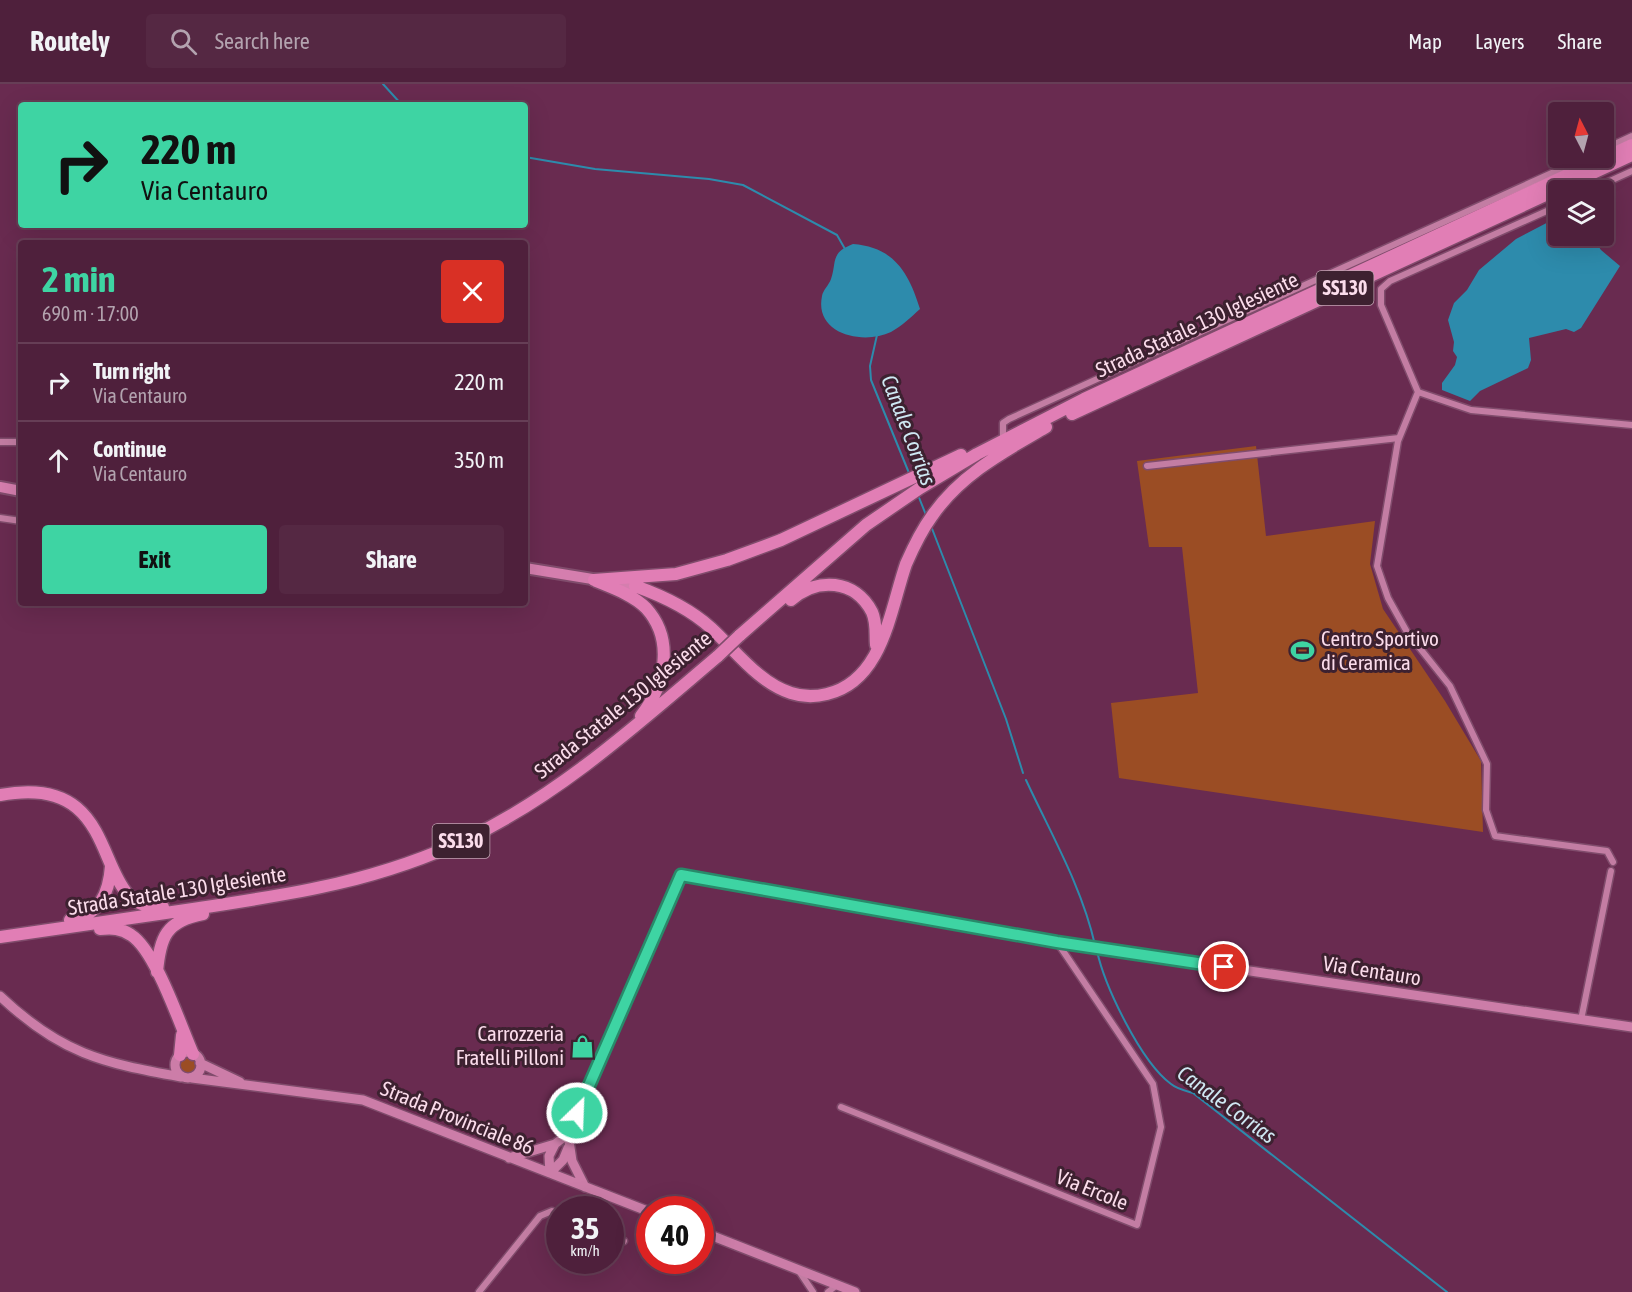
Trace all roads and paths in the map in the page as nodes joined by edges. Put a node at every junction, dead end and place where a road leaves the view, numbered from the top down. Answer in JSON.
{"nodes":[{"id":1,"x":1632,"y":136,"type":"edge"},
{"id":2,"x":1614,"y":144,"type":"edge"},
{"id":3,"x":1632,"y":145,"type":"edge"},
{"id":4,"x":1632,"y":155,"type":"edge"},
{"id":5,"x":1563,"y":168,"type":"edge"},
{"id":6,"x":1632,"y":171,"type":"edge"},
{"id":7,"x":1612,"y":180,"type":"edge"},
{"id":8,"x":1548,"y":210,"type":"edge"},
{"id":9,"x":1418,"y":392,"type":"junction"},
{"id":10,"x":1084,"y":399,"type":"junction"},
{"id":11,"x":1057,"y":421,"type":"junction"},
{"id":12,"x":1632,"y":425,"type":"edge"},
{"id":13,"x":1003,"y":436,"type":"junction"},
{"id":14,"x":1400,"y":438,"type":"junction"},
{"id":15,"x":0,"y":442,"type":"edge"},
{"id":16,"x":18,"y":442,"type":"edge"},
{"id":17,"x":977,"y":454,"type":"junction"},
{"id":18,"x":1147,"y":466,"type":"dead end"},
{"id":19,"x":918,"y":482,"type":"junction"},
{"id":20,"x":0,"y":488,"type":"edge"},
{"id":21,"x":18,"y":491,"type":"edge"},
{"id":22,"x":0,"y":518,"type":"edge"},
{"id":23,"x":18,"y":521,"type":"edge"},
{"id":24,"x":528,"y":569,"type":"edge"},
{"id":25,"x":594,"y":580,"type":"junction"},
{"id":26,"x":635,"y":586,"type":"joint"},
{"id":27,"x":741,"y":636,"type":"junction"},
{"id":28,"x":877,"y":650,"type":"junction"},
{"id":29,"x":651,"y":709,"type":"junction"},
{"id":30,"x":0,"y":795,"type":"edge"},
{"id":31,"x":1613,"y":862,"type":"dead end"},
{"id":32,"x":111,"y":865,"type":"junction"},
{"id":33,"x":1611,"y":871,"type":"dead end"},
{"id":34,"x":262,"y":898,"type":"junction"},
{"id":35,"x":18,"y":935,"type":"junction"},
{"id":36,"x":0,"y":938,"type":"edge"},
{"id":37,"x":1057,"y":942,"type":"junction"},
{"id":38,"x":1084,"y":946,"type":"joint"},
{"id":39,"x":1107,"y":950,"type":"joint"},
{"id":40,"x":158,"y":972,"type":"junction"},
{"id":41,"x":0,"y":996,"type":"edge"},
{"id":42,"x":1581,"y":1020,"type":"junction"},
{"id":43,"x":181,"y":1028,"type":"junction"},
{"id":44,"x":1632,"y":1028,"type":"edge"},
{"id":45,"x":178,"y":1058,"type":"junction"},
{"id":46,"x":197,"y":1058,"type":"junction"},
{"id":47,"x":146,"y":1071,"type":"junction"},
{"id":48,"x":181,"y":1077,"type":"junction"},
{"id":49,"x":192,"y":1078,"type":"junction"},
{"id":50,"x":245,"y":1084,"type":"junction"},
{"id":51,"x":841,"y":1107,"type":"dead end"},
{"id":52,"x":568,"y":1134,"type":"junction"},
{"id":53,"x":555,"y":1144,"type":"junction"},
{"id":54,"x":568,"y":1148,"type":"junction"},
{"id":55,"x":509,"y":1158,"type":"junction"},
{"id":56,"x":550,"y":1173,"type":"junction"},
{"id":57,"x":585,"y":1186,"type":"junction"},
{"id":58,"x":636,"y":1206,"type":"edge"},
{"id":59,"x":546,"y":1213,"type":"edge"},
{"id":60,"x":714,"y":1236,"type":"edge"},
{"id":61,"x":797,"y":1269,"type":"junction"},
{"id":62,"x":837,"y":1288,"type":"edge"},
{"id":63,"x":479,"y":1292,"type":"edge"},
{"id":64,"x":813,"y":1292,"type":"edge"},
{"id":65,"x":828,"y":1292,"type":"edge"},
{"id":66,"x":855,"y":1292,"type":"edge"}],
"edges":[{"from":1,"to":2,"type":"street"},
{"from":3,"to":10,"type":"highway","name":"Strada Statale 130 Iglesiente","number":"SS130"},
{"from":4,"to":11,"type":"highway","name":"Strada Statale 130 Iglesiente","number":"SS130"},
{"from":5,"to":13,"type":"street"},
{"from":6,"to":7,"type":"street"},
{"from":8,"to":9,"type":"street"},
{"from":9,"to":12,"type":"street"},
{"from":9,"to":14,"type":"street"},
{"from":10,"to":13,"type":"highway"},
{"from":10,"to":17,"type":"highway","name":"Strada Statale 130 Iglesiente","number":"SS130"},
{"from":11,"to":17,"type":"highway","name":"Strada Statale 130 Iglesiente","number":"SS130"},
{"from":11,"to":28,"type":"highway"},
{"from":13,"to":19,"type":"highway"},
{"from":14,"to":18,"type":"street"},
{"from":14,"to":31,"type":"street"},
{"from":15,"to":16,"type":"street"},
{"from":17,"to":19,"type":"highway","name":"Strada Statale 130 Iglesiente","number":"SS130"},
{"from":19,"to":25,"type":"highway"},
{"from":19,"to":27,"type":"highway","name":"Strada Statale 130 Iglesiente","number":"SS130"},
{"from":20,"to":21,"type":"main road"},
{"from":22,"to":23,"type":"street"},
{"from":24,"to":25,"type":"main road"},
{"from":25,"to":26,"type":"main road"},
{"from":25,"to":29,"type":"highway"},
{"from":26,"to":28,"type":"highway"},
{"from":27,"to":28,"type":"highway"},
{"from":27,"to":29,"type":"highway","name":"Strada Statale 130 Iglesiente","number":"SS130","bridge":true},
{"from":29,"to":34,"type":"highway","name":"Strada Statale 130 Iglesiente","number":"SS130"},
{"from":30,"to":32,"type":"highway"},
{"from":32,"to":34,"type":"highway"},
{"from":32,"to":35,"type":"highway"},
{"from":33,"to":42,"type":"street"},
{"from":34,"to":35,"type":"highway","name":"Strada Statale 130 Iglesiente","number":"SS130"},
{"from":34,"to":40,"type":"highway"},
{"from":35,"to":36,"type":"highway","name":"Strada Statale 130 Iglesiente","number":"SS130"},
{"from":35,"to":40,"type":"highway"},
{"from":37,"to":38,"type":"street"},
{"from":37,"to":51,"type":"street","name":"Via Ercole"},
{"from":37,"to":52,"type":"street"},
{"from":38,"to":39,"type":"street"},
{"from":39,"to":42,"type":"street","name":"Via Centauro"},
{"from":40,"to":43,"type":"highway"},
{"from":41,"to":47,"type":"street"},
{"from":42,"to":44,"type":"street","name":"Via Centauro"},
{"from":43,"to":45,"type":"highway"},
{"from":43,"to":46,"type":"highway"},
{"from":45,"to":46,"type":"street"},
{"from":45,"to":47,"type":"street"},
{"from":45,"to":48,"type":"street"},
{"from":46,"to":49,"type":"street"},
{"from":46,"to":50,"type":"street","name":"Strada Provinciale 86"},
{"from":47,"to":48,"type":"street"},
{"from":48,"to":49,"type":"street"},
{"from":49,"to":50,"type":"street","name":"Strada Provinciale 86"},
{"from":50,"to":55,"type":"street","name":"Strada Provinciale 86"},
{"from":52,"to":53,"type":"street"},
{"from":52,"to":54,"type":"street"},
{"from":53,"to":55,"type":"street"},
{"from":53,"to":56,"type":"street"},
{"from":54,"to":56,"type":"street"},
{"from":54,"to":57,"type":"street"},
{"from":55,"to":56,"type":"street","name":"Strada Provinciale 86"},
{"from":56,"to":57,"type":"street","name":"Strada Provinciale 86"},
{"from":57,"to":58,"type":"street","name":"Strada Provinciale 86"},
{"from":59,"to":63,"type":"street"},
{"from":60,"to":61,"type":"street"},
{"from":61,"to":62,"type":"street"},
{"from":61,"to":64,"type":"street"},
{"from":62,"to":65,"type":"street"},
{"from":62,"to":66,"type":"street"}]}
